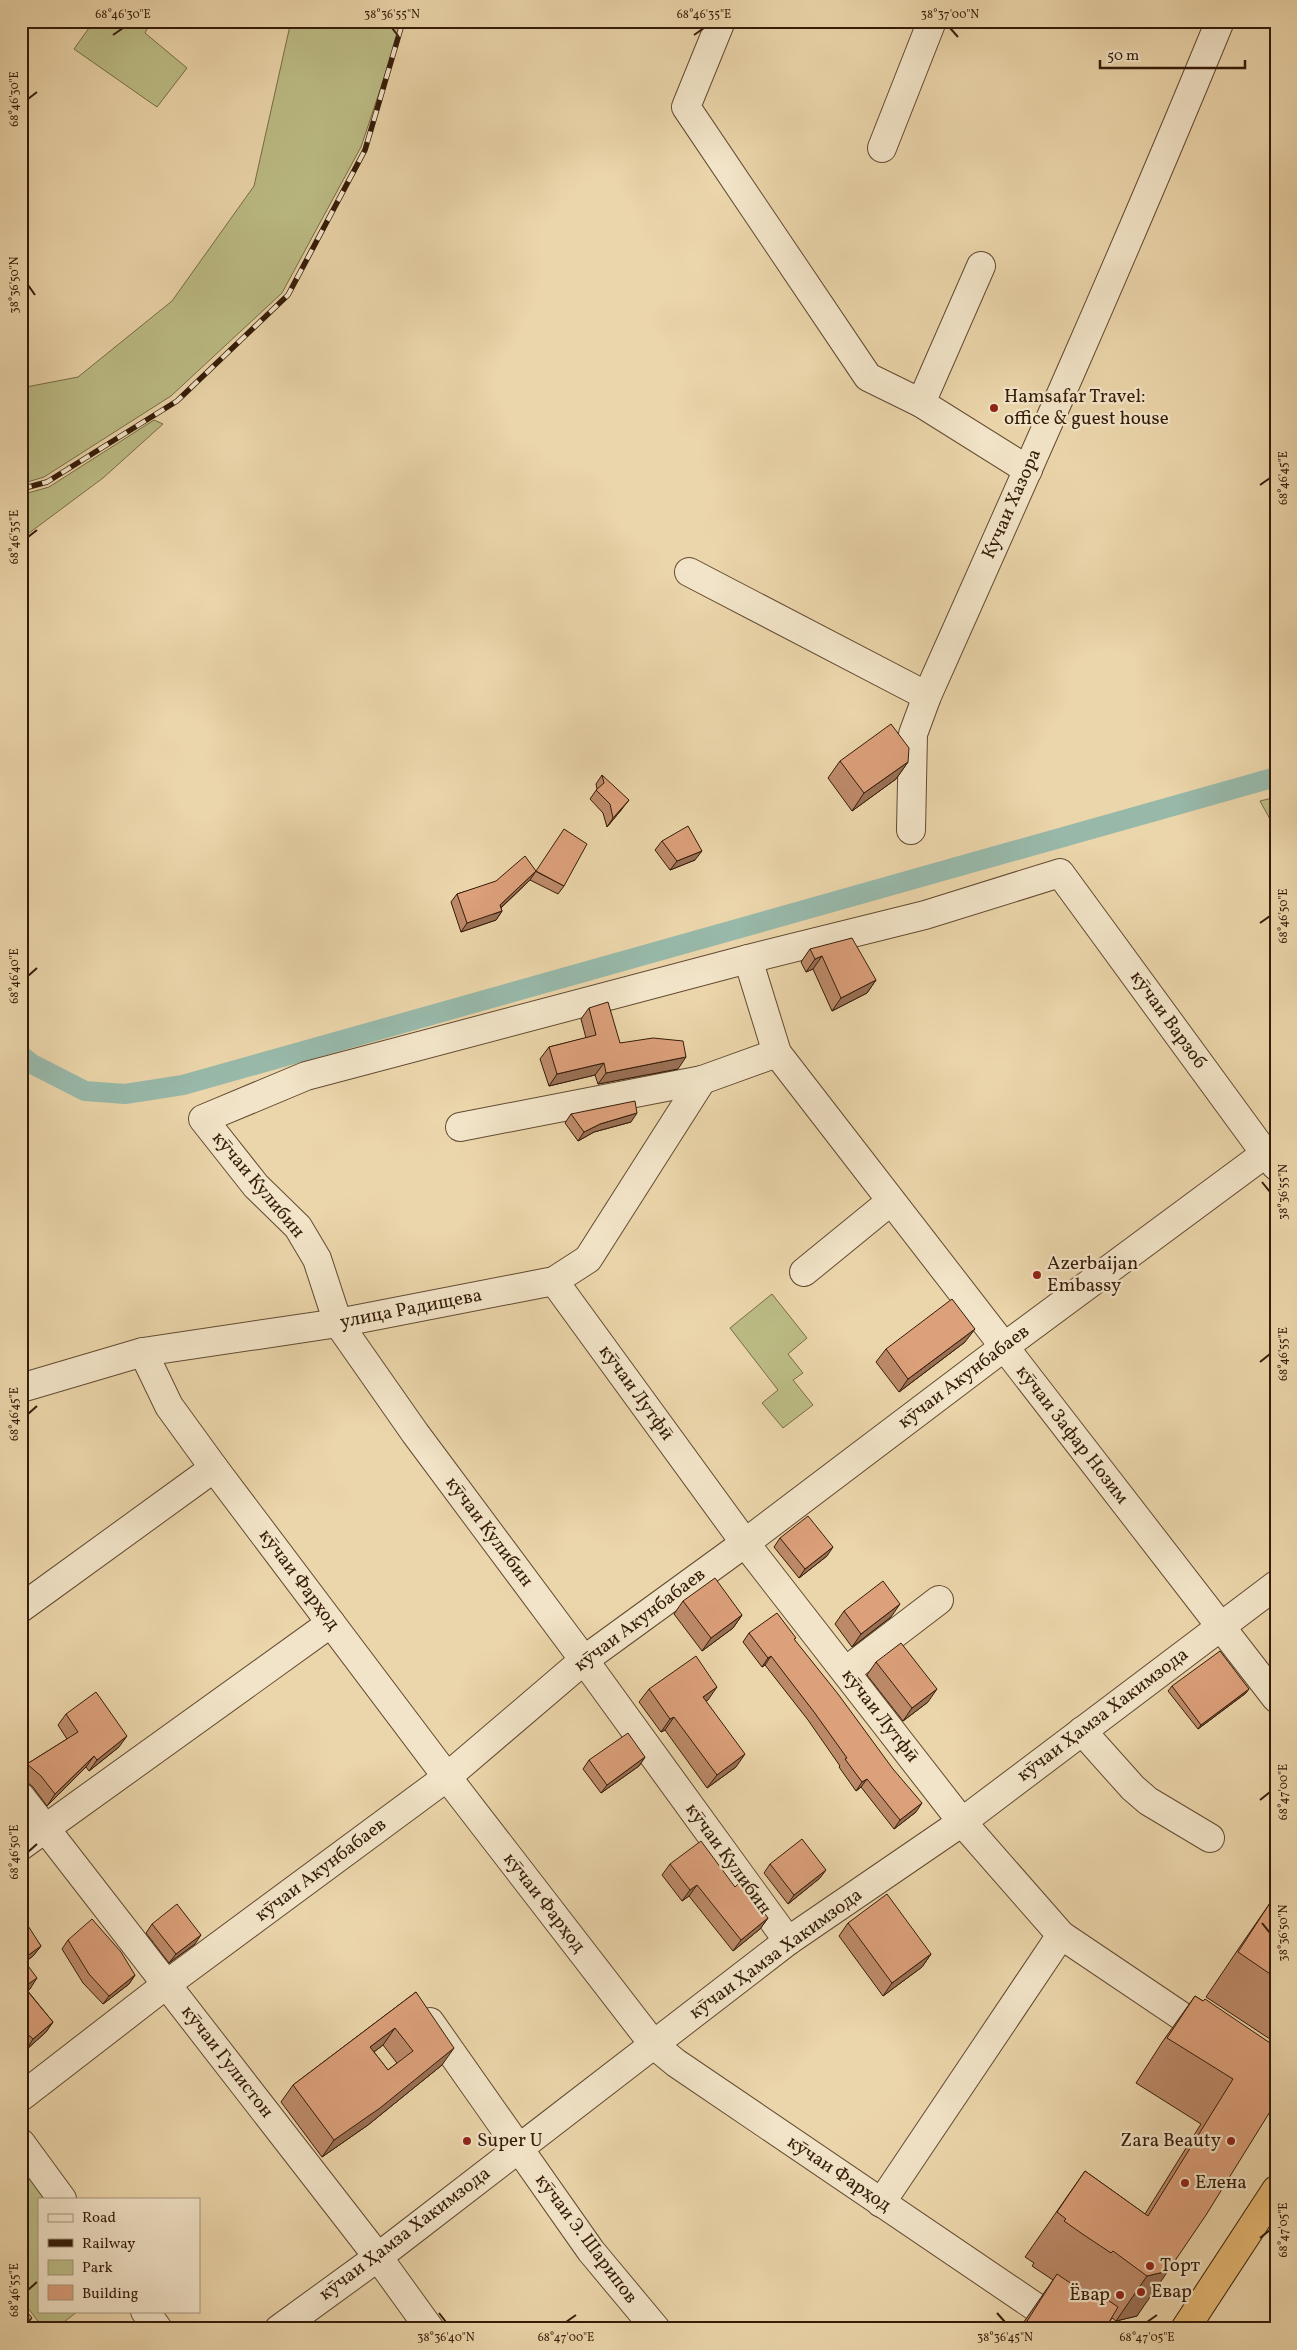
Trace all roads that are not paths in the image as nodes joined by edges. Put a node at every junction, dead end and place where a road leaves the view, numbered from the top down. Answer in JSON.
{"nodes":[{"id":1,"x":721,"y":21,"type":"edge"},
{"id":2,"x":932,"y":21,"type":"edge"},
{"id":3,"x":1220,"y":21,"type":"edge"},
{"id":4,"x":882,"y":148,"type":"dead end"},
{"id":5,"x":980,"y":266,"type":"dead end"},
{"id":6,"x":921,"y":403,"type":"junction"},
{"id":7,"x":1028,"y":470,"type":"junction"},
{"id":8,"x":689,"y":572,"type":"dead end"},
{"id":9,"x":927,"y":696,"type":"junction"},
{"id":10,"x":911,"y":830,"type":"dead end"},
{"id":11,"x":748,"y":959,"type":"junction"},
{"id":12,"x":777,"y":1053,"type":"junction"},
{"id":13,"x":702,"y":1080,"type":"junction"},
{"id":14,"x":460,"y":1127,"type":"dead end"},
{"id":15,"x":1269,"y":1149,"type":"edge"},
{"id":16,"x":891,"y":1201,"type":"junction"},
{"id":17,"x":804,"y":1272,"type":"dead end"},
{"id":18,"x":554,"y":1281,"type":"junction"},
{"id":19,"x":338,"y":1323,"type":"junction"},
{"id":20,"x":1004,"y":1347,"type":"junction"},
{"id":21,"x":143,"y":1352,"type":"junction"},
{"id":22,"x":21,"y":1388,"type":"edge"},
{"id":23,"x":214,"y":1468,"type":"junction"},
{"id":24,"x":745,"y":1543,"type":"junction"},
{"id":25,"x":1276,"y":1585,"type":"edge"},
{"id":26,"x":939,"y":1600,"type":"dead end"},
{"id":27,"x":21,"y":1608,"type":"edge"},
{"id":28,"x":331,"y":1623,"type":"junction"},
{"id":29,"x":1220,"y":1626,"type":"junction"},
{"id":30,"x":584,"y":1660,"type":"junction"},
{"id":31,"x":846,"y":1671,"type":"junction"},
{"id":32,"x":1276,"y":1698,"type":"edge"},
{"id":33,"x":1082,"y":1731,"type":"junction"},
{"id":34,"x":447,"y":1777,"type":"junction"},
{"id":35,"x":21,"y":1797,"type":"edge"},
{"id":36,"x":962,"y":1822,"type":"junction"},
{"id":37,"x":45,"y":1828,"type":"junction"},
{"id":38,"x":1210,"y":1838,"type":"dead end"},
{"id":39,"x":21,"y":1846,"type":"edge"},
{"id":40,"x":1061,"y":1935,"type":"junction"},
{"id":41,"x":788,"y":1942,"type":"junction"},
{"id":42,"x":167,"y":1984,"type":"junction"},
{"id":43,"x":418,"y":2004,"type":"edge"},
{"id":44,"x":654,"y":2045,"type":"junction"},
{"id":45,"x":1228,"y":2048,"type":"edge"},
{"id":46,"x":21,"y":2097,"type":"edge"},
{"id":47,"x":21,"y":2143,"type":"edge"},
{"id":48,"x":518,"y":2148,"type":"junction"},
{"id":49,"x":1276,"y":2190,"type":"edge"},
{"id":50,"x":61,"y":2198,"type":"edge"},
{"id":51,"x":881,"y":2203,"type":"junction"},
{"id":52,"x":1276,"y":2223,"type":"edge"},
{"id":53,"x":378,"y":2257,"type":"junction"},
{"id":54,"x":1218,"y":2294,"type":"junction"},
{"id":55,"x":146,"y":2312,"type":"edge"},
{"id":56,"x":158,"y":2329,"type":"edge"},
{"id":57,"x":280,"y":2329,"type":"edge"},
{"id":58,"x":430,"y":2329,"type":"edge"},
{"id":59,"x":656,"y":2329,"type":"edge"},
{"id":60,"x":1068,"y":2329,"type":"edge"},
{"id":61,"x":1185,"y":2329,"type":"edge"},
{"id":62,"x":1206,"y":2329,"type":"edge"}],
"edges":[{"from":1,"to":6,"type":"street"},
{"from":2,"to":4,"type":"street"},
{"from":3,"to":7,"type":"street","name":"Кучаи Хазора"},
{"from":5,"to":6,"type":"street"},
{"from":6,"to":7,"type":"street"},
{"from":7,"to":9,"type":"street","name":"Кучаи Хазора"},
{"from":8,"to":9,"type":"street"},
{"from":9,"to":10,"type":"street","name":"Кучаи Хазора"},
{"from":11,"to":12,"type":"street"},
{"from":11,"to":15,"type":"street","name":"кӯчаи Варзоб"},
{"from":11,"to":19,"type":"street","name":"кӯчаи Кулибин"},
{"from":12,"to":13,"type":"street"},
{"from":12,"to":16,"type":"street","name":"кӯчаи Зафар Нозим"},
{"from":13,"to":14,"type":"street"},
{"from":13,"to":18,"type":"street","name":"улица Радищева"},
{"from":15,"to":20,"type":"street","name":"кӯчаи Акунбабаев"},
{"from":16,"to":17,"type":"street"},
{"from":16,"to":20,"type":"street","name":"кӯчаи Зафар Нозим"},
{"from":18,"to":19,"type":"street","name":"улица Радищева"},
{"from":18,"to":24,"type":"street","name":"кӯчаи Лутфӣ"},
{"from":19,"to":21,"type":"street","name":"улица Радищева"},
{"from":19,"to":30,"type":"street","name":"кӯчаи Кулибин"},
{"from":20,"to":24,"type":"street","name":"кӯчаи Акунбабаев"},
{"from":20,"to":29,"type":"street","name":"кӯчаи Зафар Нозим"},
{"from":21,"to":22,"type":"street","name":"улица Радищева"},
{"from":21,"to":23,"type":"street","name":"кӯчаи Фарҳод"},
{"from":23,"to":27,"type":"street"},
{"from":23,"to":28,"type":"street","name":"кӯчаи Фарҳод"},
{"from":24,"to":30,"type":"street","name":"кӯчаи Акунбабаев"},
{"from":24,"to":31,"type":"street","name":"кӯчаи Лутфӣ"},
{"from":25,"to":29,"type":"street","name":"кӯчаи Ҳамза Хакимзода"},
{"from":26,"to":31,"type":"street"},
{"from":28,"to":34,"type":"street","name":"кӯчаи Фарҳод"},
{"from":28,"to":37,"type":"street"},
{"from":29,"to":32,"type":"street","name":"кӯчаи Зафар Нозим"},
{"from":29,"to":33,"type":"street","name":"кӯчаи Ҳамза Хакимзода"},
{"from":30,"to":34,"type":"street","name":"кӯчаи Акунбабаев"},
{"from":30,"to":41,"type":"street","name":"кӯчаи Кулибин"},
{"from":31,"to":36,"type":"street","name":"кӯчаи Лутфӣ"},
{"from":33,"to":36,"type":"street","name":"кӯчаи Ҳамза Хакимзода"},
{"from":33,"to":38,"type":"street"},
{"from":34,"to":42,"type":"street","name":"кӯчаи Акунбабаев"},
{"from":34,"to":44,"type":"street","name":"кӯчаи Фарҳод"},
{"from":35,"to":37,"type":"street","name":"кӯчаи Гулистон"},
{"from":36,"to":40,"type":"street","name":"кӯчаи Лутфӣ"},
{"from":36,"to":41,"type":"street","name":"кӯчаи Ҳамза Хакимзода"},
{"from":37,"to":39,"type":"street"},
{"from":37,"to":42,"type":"street","name":"кӯчаи Гулистон"},
{"from":40,"to":45,"type":"street","name":"кӯчаи Лутфӣ"},
{"from":40,"to":51,"type":"street"},
{"from":41,"to":44,"type":"street","name":"кӯчаи Ҳамза Хакимзода"},
{"from":42,"to":46,"type":"street","name":"кӯчаи Акунбабаев"},
{"from":42,"to":53,"type":"street","name":"кӯчаи Гулистон"},
{"from":43,"to":48,"type":"street","name":"кӯчаи Э. Шарипов"},
{"from":44,"to":48,"type":"street","name":"кӯчаи Ҳамза Хакимзода"},
{"from":44,"to":51,"type":"street","name":"кӯчаи Фарҳод"},
{"from":47,"to":50,"type":"street"},
{"from":48,"to":53,"type":"street","name":"кӯчаи Ҳамза Хакимзода"},
{"from":48,"to":59,"type":"street","name":"кӯчаи Э. Шарипов"},
{"from":49,"to":54,"type":"highway"},
{"from":51,"to":60,"type":"street","name":"кӯчаи Фарҳод"},
{"from":52,"to":54,"type":"highway"},
{"from":53,"to":57,"type":"street","name":"кӯчаи Ҳамза Хакимзода"},
{"from":53,"to":58,"type":"street","name":"кӯчаи Гулистон"},
{"from":54,"to":61,"type":"highway"},
{"from":54,"to":62,"type":"highway"},
{"from":55,"to":56,"type":"street"}]}
